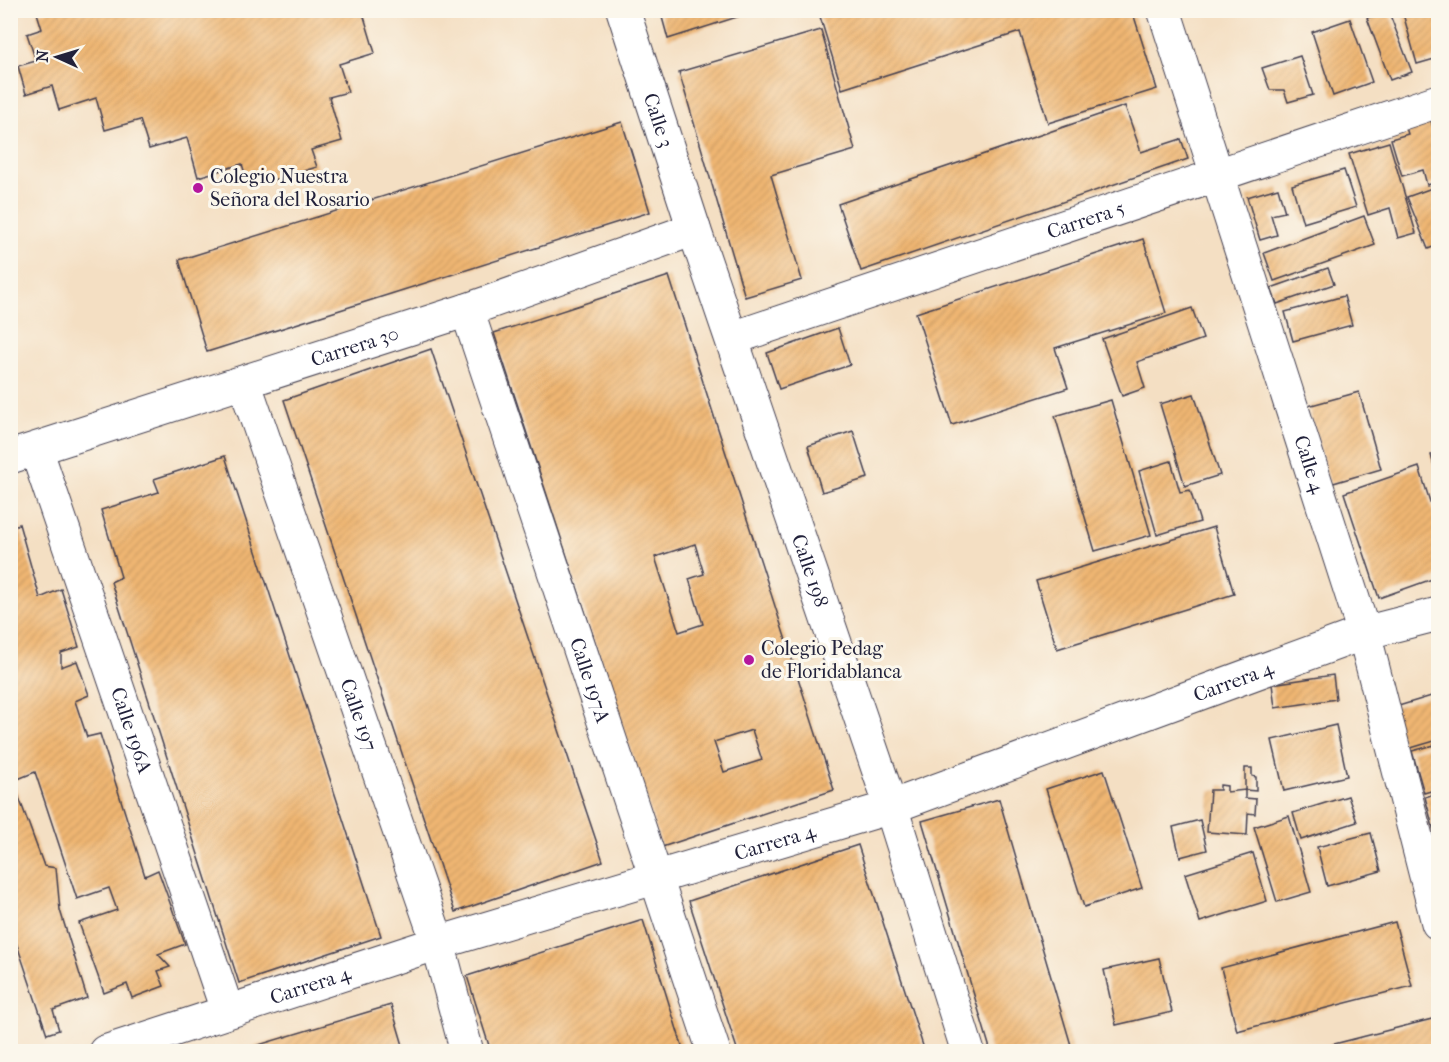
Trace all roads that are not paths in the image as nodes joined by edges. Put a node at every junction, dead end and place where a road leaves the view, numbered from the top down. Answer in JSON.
{"nodes":[{"id":1,"x":623,"y":10,"type":"edge"},
{"id":2,"x":1164,"y":10,"type":"edge"},
{"id":3,"x":1438,"y":101,"type":"edge"},
{"id":4,"x":1218,"y":176,"type":"junction"},
{"id":5,"x":694,"y":229,"type":"junction"},
{"id":6,"x":466,"y":310,"type":"junction"},
{"id":7,"x":733,"y":338,"type":"junction"},
{"id":8,"x":244,"y":382,"type":"junction"},
{"id":9,"x":23,"y":453,"type":"edge"},
{"id":10,"x":1438,"y":614,"type":"edge"},
{"id":11,"x":1364,"y":633,"type":"junction"},
{"id":12,"x":891,"y":807,"type":"junction"},
{"id":13,"x":657,"y":877,"type":"junction"},
{"id":14,"x":1438,"y":923,"type":"edge"},
{"id":15,"x":438,"y":943,"type":"junction"},
{"id":16,"x":227,"y":1010,"type":"junction"},
{"id":17,"x":105,"y":1052,"type":"edge"},
{"id":18,"x":467,"y":1052,"type":"edge"},
{"id":19,"x":714,"y":1052,"type":"edge"},
{"id":20,"x":968,"y":1052,"type":"edge"}],
"edges":[{"from":1,"to":5,"type":"street","name":"Calle 3"},
{"from":2,"to":4,"type":"street","name":"Calle 4"},
{"from":3,"to":4,"type":"street","name":"Carrera 5"},
{"from":4,"to":7,"type":"street","name":"Carrera 5"},
{"from":4,"to":11,"type":"street","name":"Calle 4"},
{"from":5,"to":6,"type":"street","name":"Carrera 30"},
{"from":5,"to":7,"type":"street","name":"Calle 198"},
{"from":6,"to":8,"type":"street","name":"Carrera 30"},
{"from":6,"to":13,"type":"street","name":"Calle 197A"},
{"from":7,"to":12,"type":"street","name":"Calle 198"},
{"from":8,"to":9,"type":"street","name":"Carrera 30"},
{"from":8,"to":15,"type":"street","name":"Calle 197"},
{"from":9,"to":16,"type":"street","name":"Calle 196A"},
{"from":10,"to":11,"type":"street","name":"Carrera 4"},
{"from":11,"to":12,"type":"street","name":"Carrera 4"},
{"from":11,"to":14,"type":"street","name":"Calle 4"},
{"from":12,"to":13,"type":"street","name":"Carrera 4"},
{"from":12,"to":20,"type":"street","name":"Calle 198"},
{"from":13,"to":15,"type":"street","name":"Carrera 4"},
{"from":13,"to":19,"type":"street","name":"Calle 197A"},
{"from":15,"to":16,"type":"street","name":"Carrera 4"},
{"from":15,"to":18,"type":"street","name":"Calle 197"},
{"from":16,"to":17,"type":"street","name":"Carrera 4"}]}
